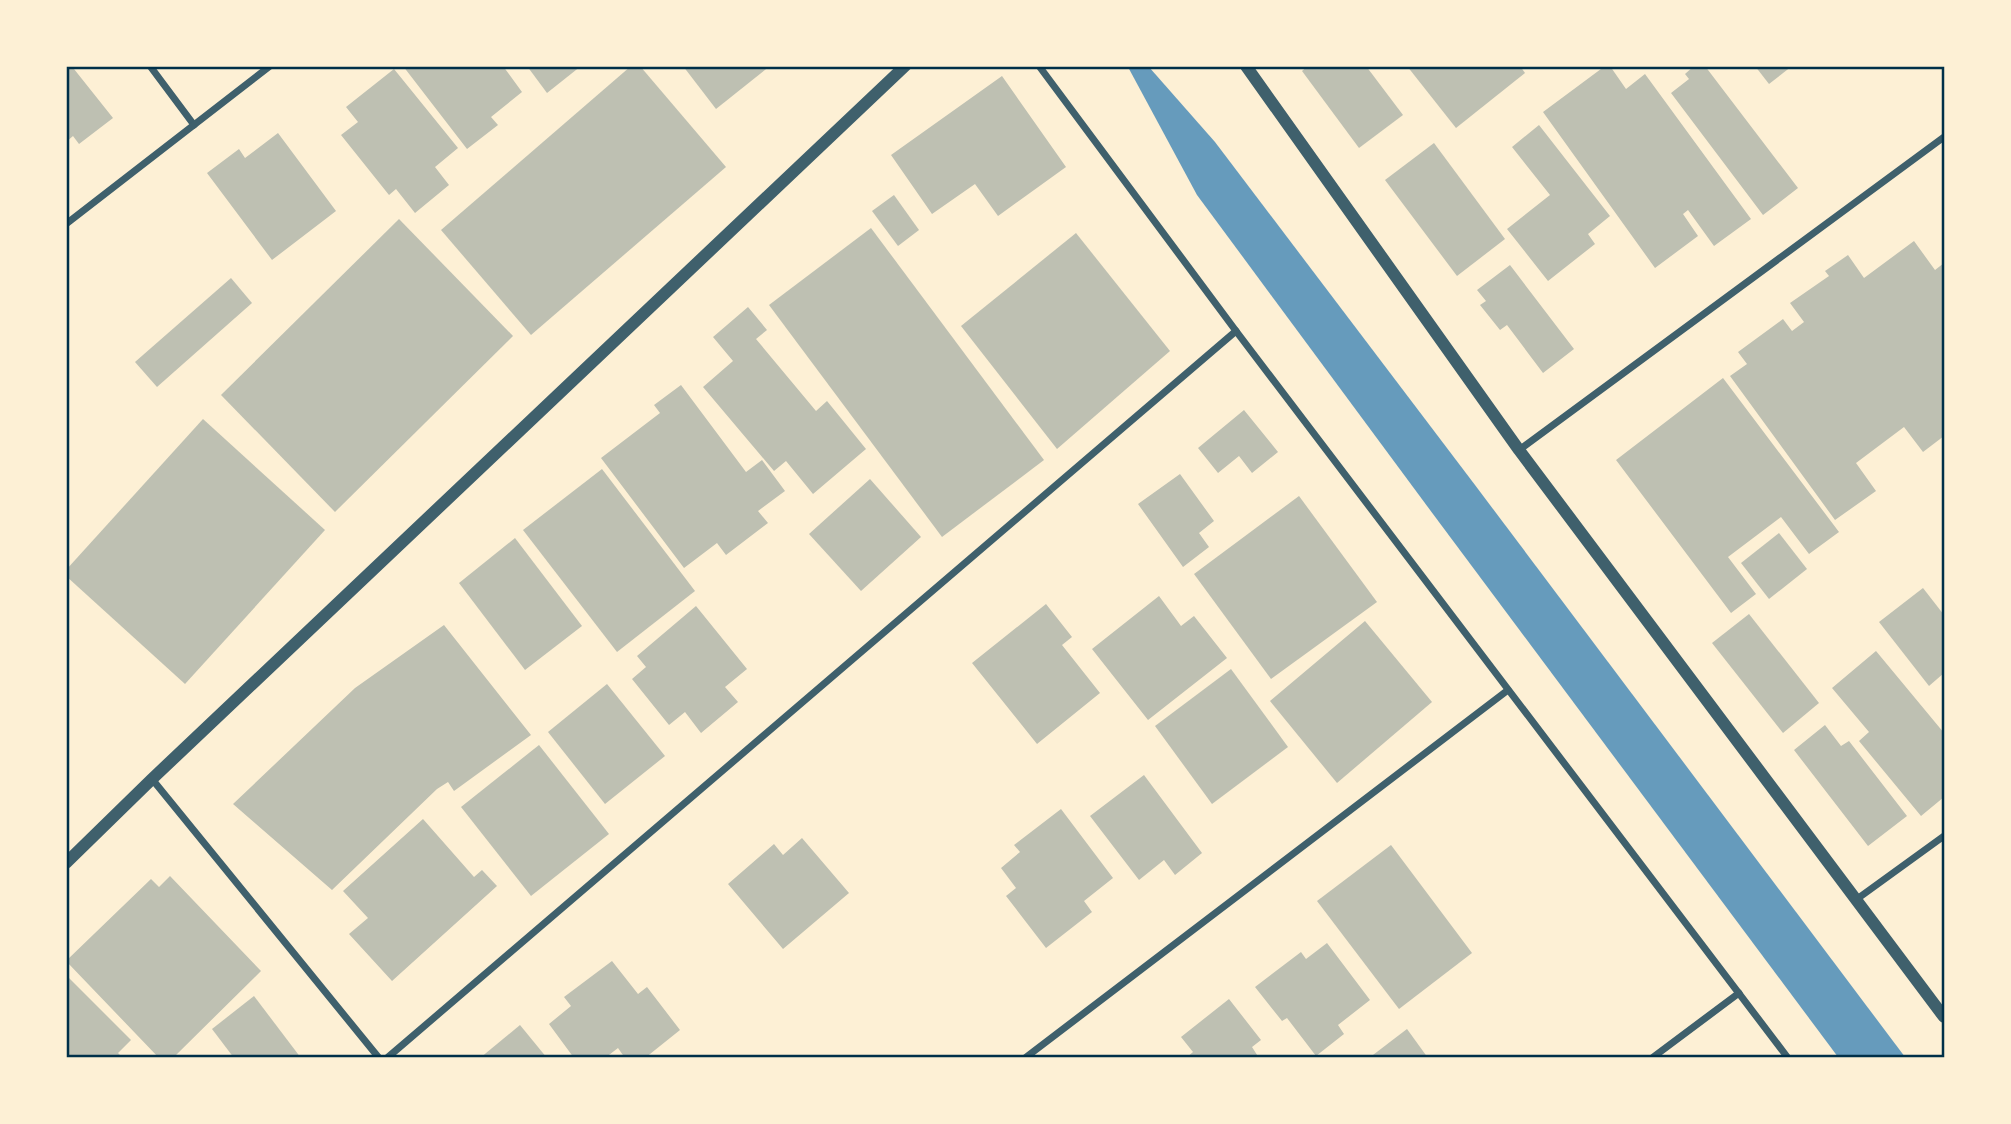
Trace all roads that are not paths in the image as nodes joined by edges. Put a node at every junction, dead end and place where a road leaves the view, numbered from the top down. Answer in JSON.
{"nodes":[{"id":1,"x":150,"y":66,"type":"edge"},
{"id":2,"x":270,"y":66,"type":"edge"},
{"id":3,"x":905,"y":66,"type":"edge"},
{"id":4,"x":1038,"y":66,"type":"edge"},
{"id":5,"x":1246,"y":66,"type":"edge"},
{"id":6,"x":194,"y":125,"type":"junction"},
{"id":7,"x":1944,"y":137,"type":"edge"},
{"id":8,"x":66,"y":224,"type":"edge"},
{"id":9,"x":1236,"y":331,"type":"junction"},
{"id":10,"x":1519,"y":450,"type":"junction"},
{"id":11,"x":1508,"y":690,"type":"junction"},
{"id":12,"x":152,"y":779,"type":"junction"},
{"id":13,"x":1944,"y":836,"type":"edge"},
{"id":14,"x":66,"y":863,"type":"edge"},
{"id":15,"x":1857,"y":900,"type":"junction"},
{"id":16,"x":1739,"y":993,"type":"junction"},
{"id":17,"x":1944,"y":1017,"type":"edge"},
{"id":18,"x":379,"y":1058,"type":"edge"},
{"id":19,"x":387,"y":1058,"type":"edge"},
{"id":20,"x":1025,"y":1058,"type":"edge"},
{"id":21,"x":1652,"y":1058,"type":"edge"},
{"id":22,"x":1788,"y":1058,"type":"edge"}],
"edges":[{"from":1,"to":6,"type":"street"},
{"from":2,"to":6,"type":"street"},
{"from":3,"to":12,"type":"street"},
{"from":4,"to":9,"type":"street"},
{"from":5,"to":10,"type":"street"},
{"from":6,"to":8,"type":"street"},
{"from":7,"to":10,"type":"street"},
{"from":9,"to":11,"type":"street"},
{"from":9,"to":19,"type":"street"},
{"from":10,"to":15,"type":"street"},
{"from":11,"to":16,"type":"street"},
{"from":11,"to":20,"type":"street"},
{"from":12,"to":14,"type":"street"},
{"from":12,"to":18,"type":"street"},
{"from":13,"to":15,"type":"street"},
{"from":15,"to":17,"type":"street"},
{"from":16,"to":21,"type":"street"},
{"from":16,"to":22,"type":"street"}]}
